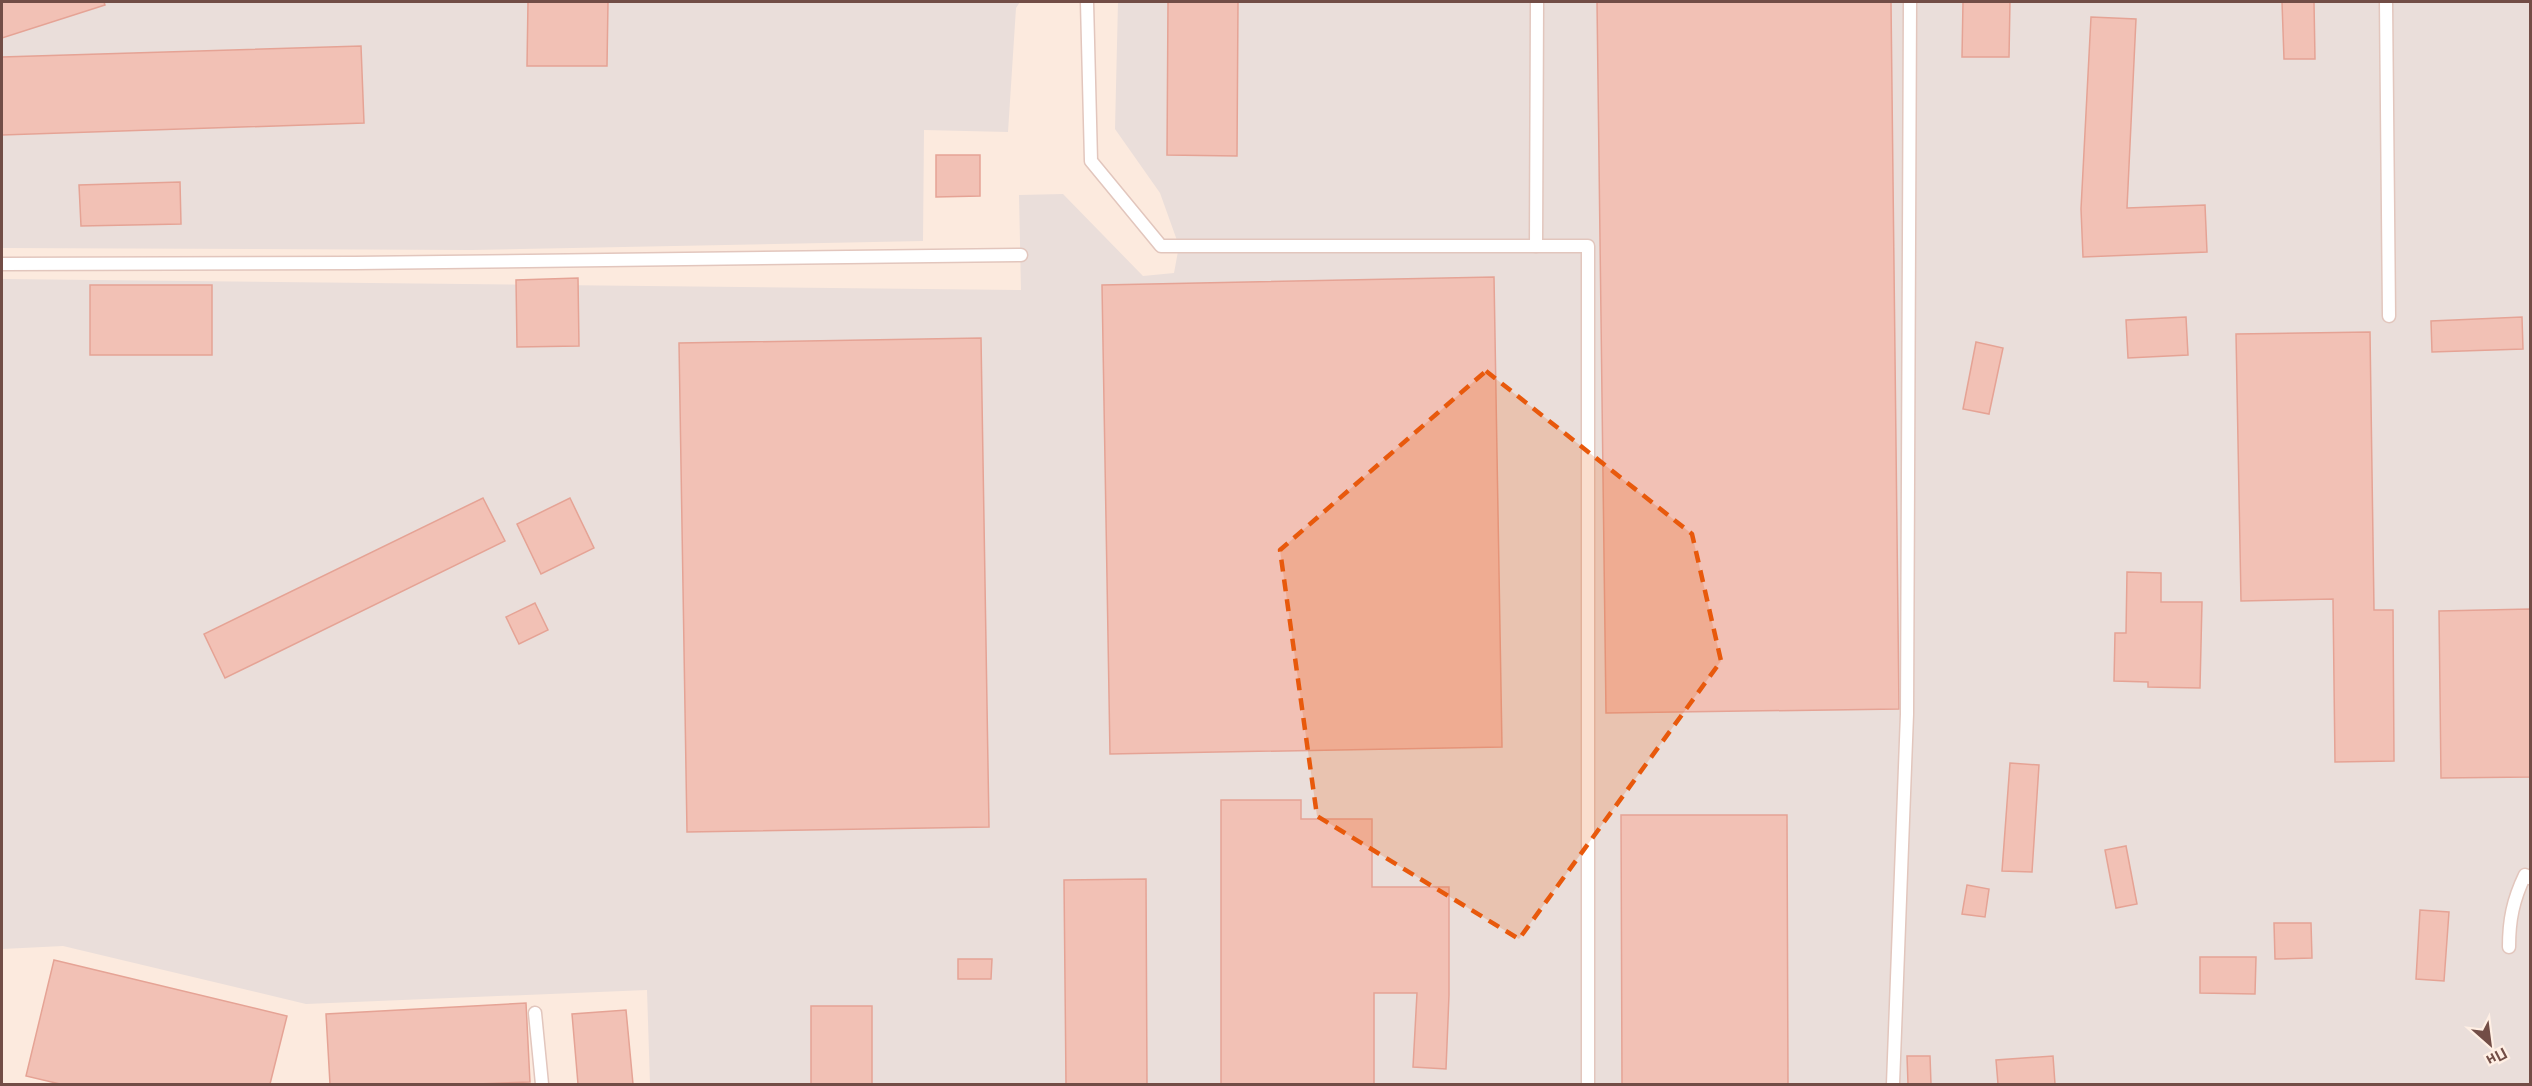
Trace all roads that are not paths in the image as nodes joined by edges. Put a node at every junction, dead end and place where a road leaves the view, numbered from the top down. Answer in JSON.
{"nodes":[{"id":1,"x":1087,"y":2,"type":"edge"},
{"id":2,"x":1537,"y":2,"type":"edge"},
{"id":3,"x":1910,"y":2,"type":"edge"},
{"id":4,"x":2386,"y":2,"type":"edge"},
{"id":5,"x":1536,"y":246,"type":"junction"},
{"id":6,"x":1021,"y":255,"type":"dead end"},
{"id":7,"x":2,"y":264,"type":"edge"},
{"id":8,"x":2389,"y":316,"type":"dead end"},
{"id":9,"x":2530,"y":878,"type":"edge"},
{"id":10,"x":2510,"y":947,"type":"dead end"},
{"id":11,"x":535,"y":1013,"type":"dead end"},
{"id":12,"x":542,"y":1084,"type":"edge"},
{"id":13,"x":1588,"y":1084,"type":"edge"},
{"id":14,"x":1893,"y":1084,"type":"edge"}],
"edges":[{"from":1,"to":5,"type":"lane"},
{"from":2,"to":5,"type":"lane"},
{"from":3,"to":14,"type":"lane"},
{"from":4,"to":8,"type":"lane"},
{"from":5,"to":13,"type":"lane"},
{"from":6,"to":7,"type":"lane"},
{"from":9,"to":10,"type":"lane"},
{"from":11,"to":12,"type":"lane"}]}
